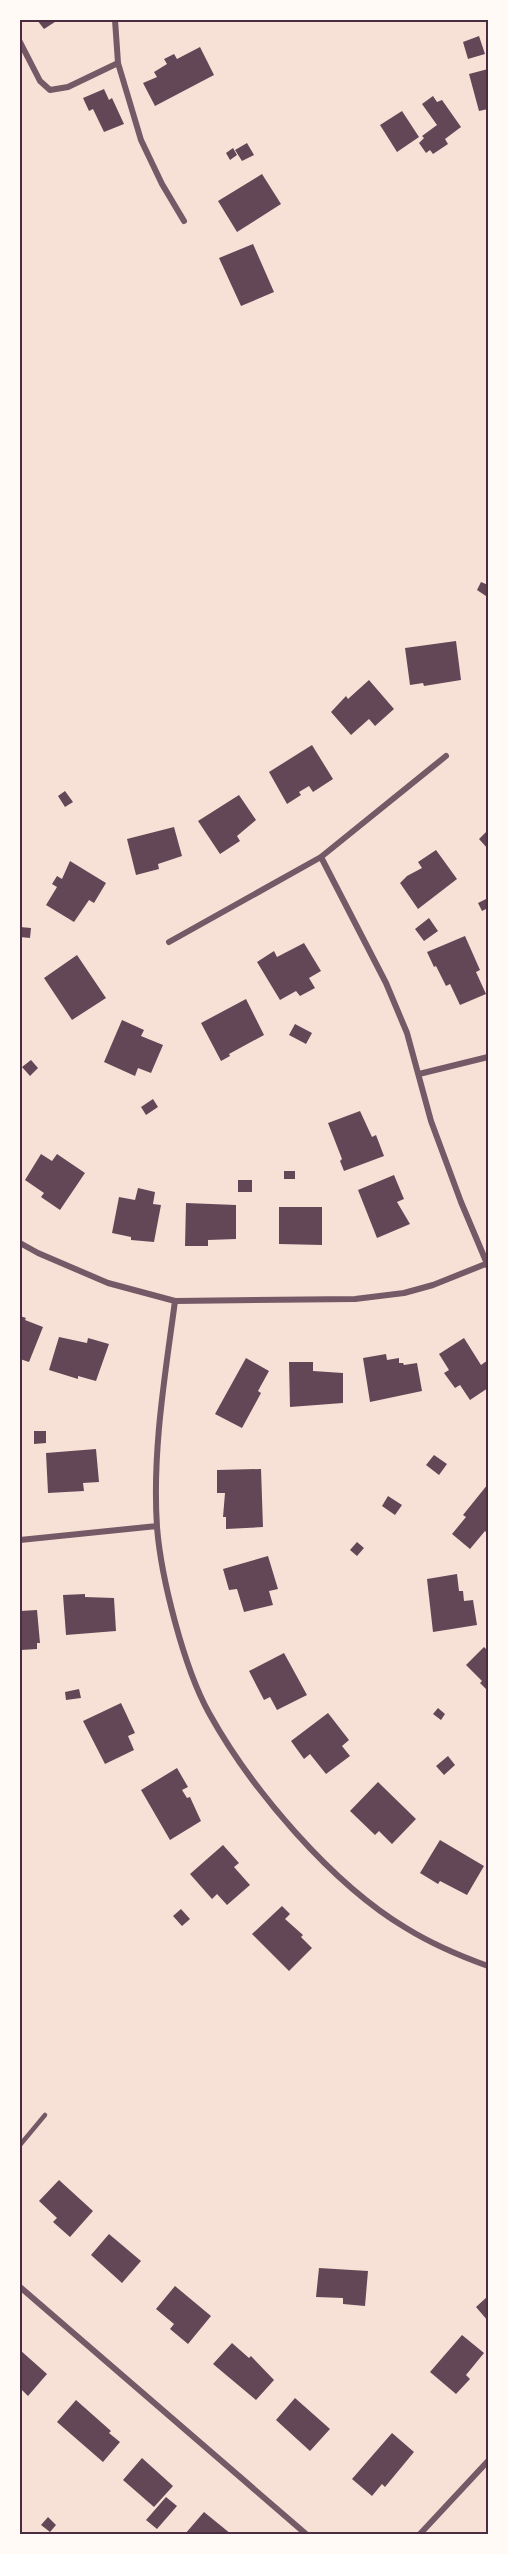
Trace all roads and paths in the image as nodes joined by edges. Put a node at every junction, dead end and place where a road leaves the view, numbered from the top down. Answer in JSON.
{"nodes":[{"id":1,"x":116,"y":20,"type":"edge"},
{"id":2,"x":20,"y":42,"type":"edge"},
{"id":3,"x":118,"y":63,"type":"junction"},
{"id":4,"x":184,"y":221,"type":"dead end"},
{"id":5,"x":446,"y":756,"type":"dead end"},
{"id":6,"x":321,"y":857,"type":"junction"},
{"id":7,"x":169,"y":942,"type":"dead end"},
{"id":8,"x":489,"y":1057,"type":"edge"},
{"id":9,"x":419,"y":1074,"type":"junction"},
{"id":10,"x":20,"y":1243,"type":"edge"},
{"id":11,"x":488,"y":1265,"type":"edge"},
{"id":12,"x":175,"y":1301,"type":"junction"},
{"id":13,"x":157,"y":1526,"type":"junction"},
{"id":14,"x":20,"y":1540,"type":"edge"},
{"id":15,"x":489,"y":1966,"type":"edge"},
{"id":16,"x":45,"y":2115,"type":"dead end"},
{"id":17,"x":20,"y":2145,"type":"edge"},
{"id":18,"x":20,"y":2287,"type":"edge"},
{"id":19,"x":489,"y":2461,"type":"edge"},
{"id":20,"x":306,"y":2535,"type":"edge"},
{"id":21,"x":420,"y":2535,"type":"edge"}],
"edges":[{"from":1,"to":3,"type":"street"},
{"from":2,"to":3,"type":"street"},
{"from":3,"to":4,"type":"street"},
{"from":5,"to":6,"type":"street"},
{"from":6,"to":7,"type":"street"},
{"from":6,"to":9,"type":"street"},
{"from":8,"to":9,"type":"street"},
{"from":9,"to":11,"type":"street"},
{"from":10,"to":12,"type":"street"},
{"from":11,"to":12,"type":"street"},
{"from":12,"to":13,"type":"street"},
{"from":13,"to":14,"type":"street"},
{"from":13,"to":15,"type":"street"},
{"from":16,"to":17,"type":"lane"},
{"from":18,"to":20,"type":"street"},
{"from":19,"to":21,"type":"street"}]}
